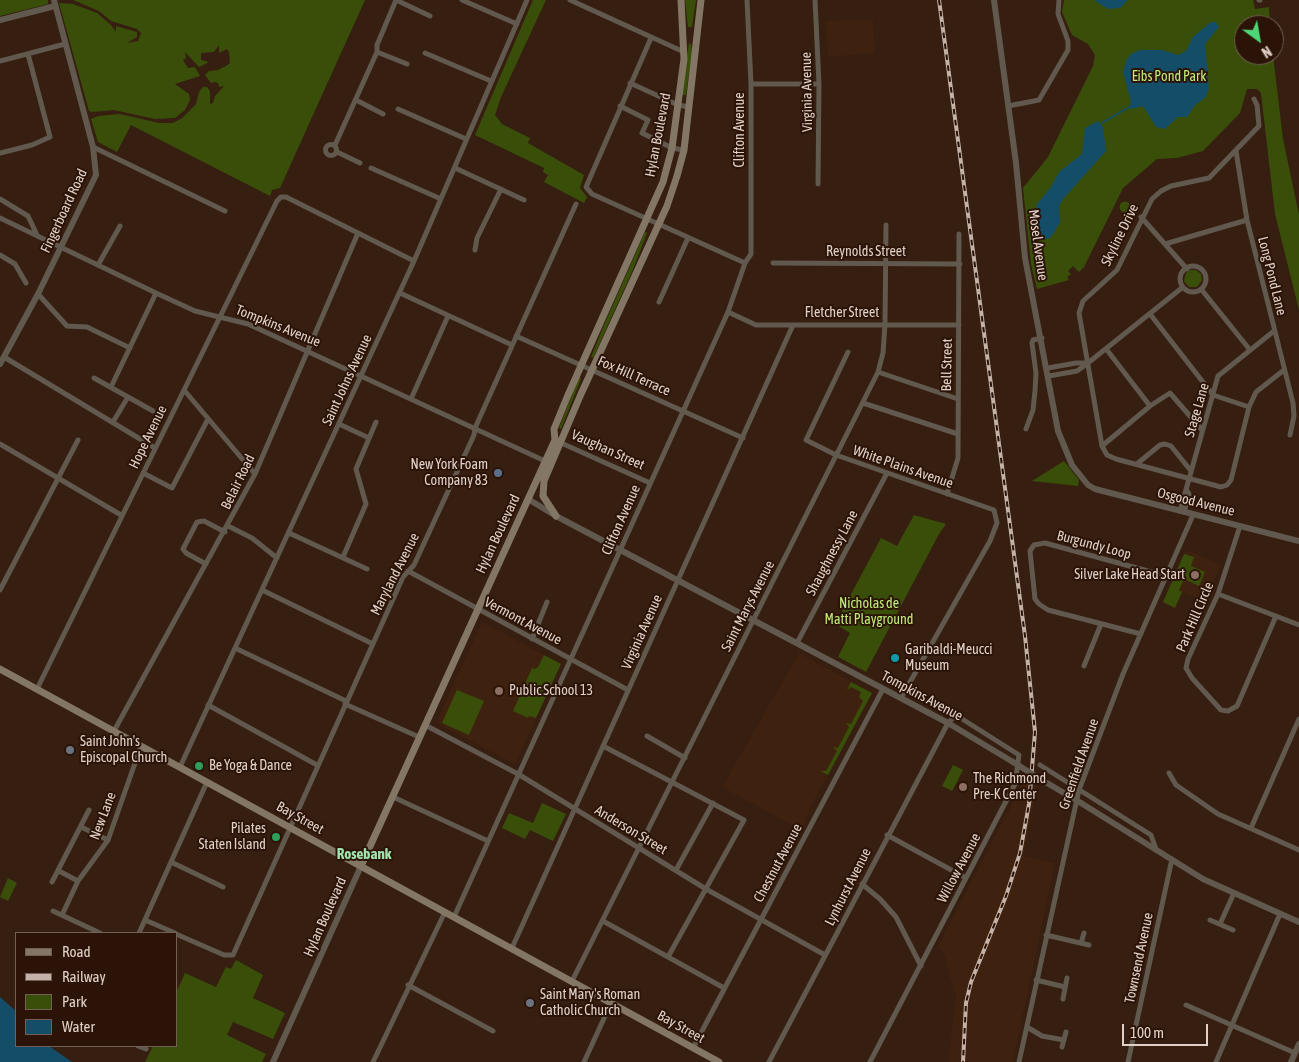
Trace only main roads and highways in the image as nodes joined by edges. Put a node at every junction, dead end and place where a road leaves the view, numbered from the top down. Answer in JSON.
{"nodes":[{"id":1,"x":681,"y":0,"type":"edge"},
{"id":2,"x":701,"y":0,"type":"edge"},
{"id":3,"x":557,"y":441,"type":"junction"},
{"id":4,"x":556,"y":516,"type":"road end"},
{"id":5,"x":0,"y":669,"type":"edge"},
{"id":6,"x":361,"y":866,"type":"junction"},
{"id":7,"x":719,"y":1062,"type":"edge"}],
"edges":[{"from":1,"to":3,"type":"main road","name":"Hylan Boulevard"},
{"from":2,"to":3,"type":"main road","name":"Hylan Boulevard"},
{"from":3,"to":4,"type":"main road"},
{"from":3,"to":6,"type":"main road","name":"Hylan Boulevard"},
{"from":5,"to":6,"type":"main road","name":"Bay Street"},
{"from":6,"to":7,"type":"main road","name":"Bay Street"}]}
